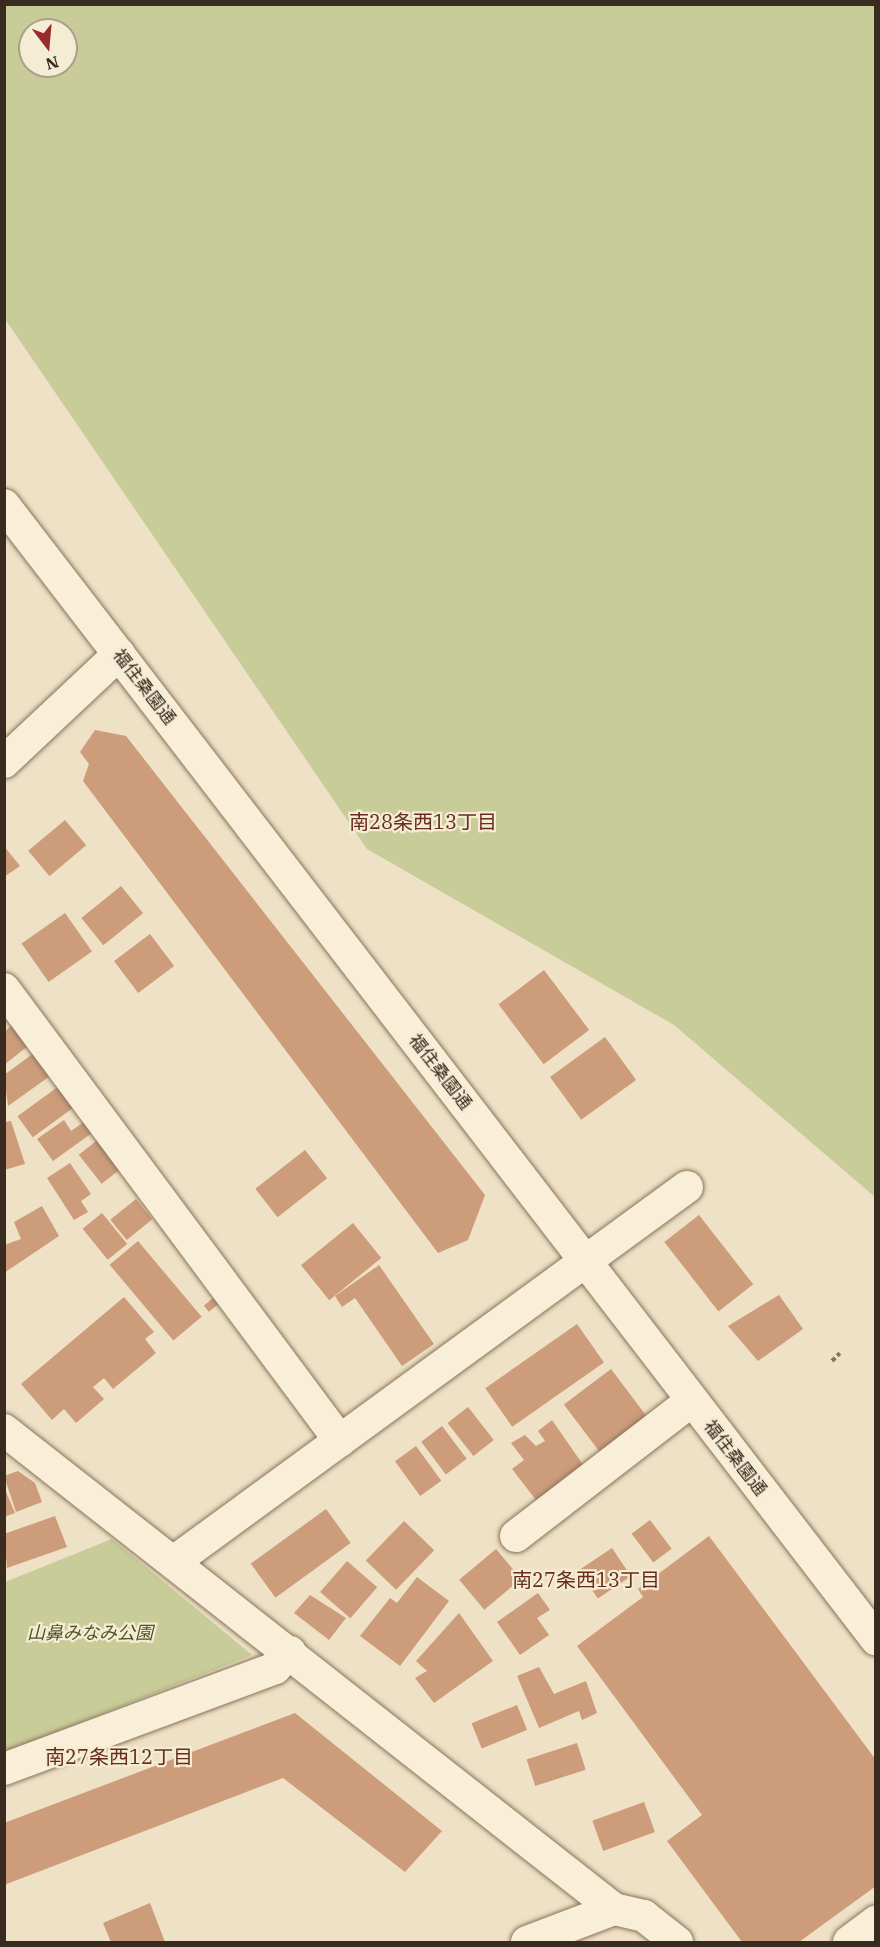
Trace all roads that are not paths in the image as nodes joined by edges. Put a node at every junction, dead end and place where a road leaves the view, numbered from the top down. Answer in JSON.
{"nodes":[{"id":1,"x":4,"y":505,"type":"edge"},
{"id":2,"x":118,"y":654,"type":"junction"},
{"id":3,"x":4,"y":762,"type":"edge"},
{"id":4,"x":4,"y":989,"type":"edge"},
{"id":5,"x":687,"y":1187,"type":"dead end"},
{"id":6,"x":585,"y":1260,"type":"junction"},
{"id":7,"x":691,"y":1401,"type":"junction"},
{"id":8,"x":7,"y":1434,"type":"edge"},
{"id":9,"x":340,"y":1441,"type":"junction"},
{"id":10,"x":516,"y":1536,"type":"dead end"},
{"id":11,"x":175,"y":1561,"type":"junction"},
{"id":12,"x":876,"y":1638,"type":"edge"},
{"id":13,"x":290,"y":1652,"type":"junction"},
{"id":14,"x":4,"y":1769,"type":"edge"},
{"id":15,"x":614,"y":1909,"type":"junction"},
{"id":16,"x":876,"y":1922,"type":"edge"},
{"id":17,"x":527,"y":1942,"type":"edge"},
{"id":18,"x":677,"y":1942,"type":"edge"},
{"id":19,"x":849,"y":1942,"type":"edge"}],
"edges":[{"from":1,"to":2,"type":"street","name":"福住桑園通"},
{"from":2,"to":3,"type":"street"},
{"from":2,"to":6,"type":"street","name":"福住桑園通"},
{"from":4,"to":9,"type":"street"},
{"from":5,"to":6,"type":"street"},
{"from":6,"to":7,"type":"street","name":"福住桑園通"},
{"from":6,"to":9,"type":"street"},
{"from":7,"to":10,"type":"street"},
{"from":7,"to":12,"type":"street","name":"福住桑園通"},
{"from":8,"to":11,"type":"street"},
{"from":9,"to":11,"type":"street"},
{"from":11,"to":13,"type":"street"},
{"from":13,"to":14,"type":"street"},
{"from":13,"to":15,"type":"street"},
{"from":15,"to":17,"type":"street"},
{"from":15,"to":18,"type":"street"},
{"from":16,"to":19,"type":"street"}]}
